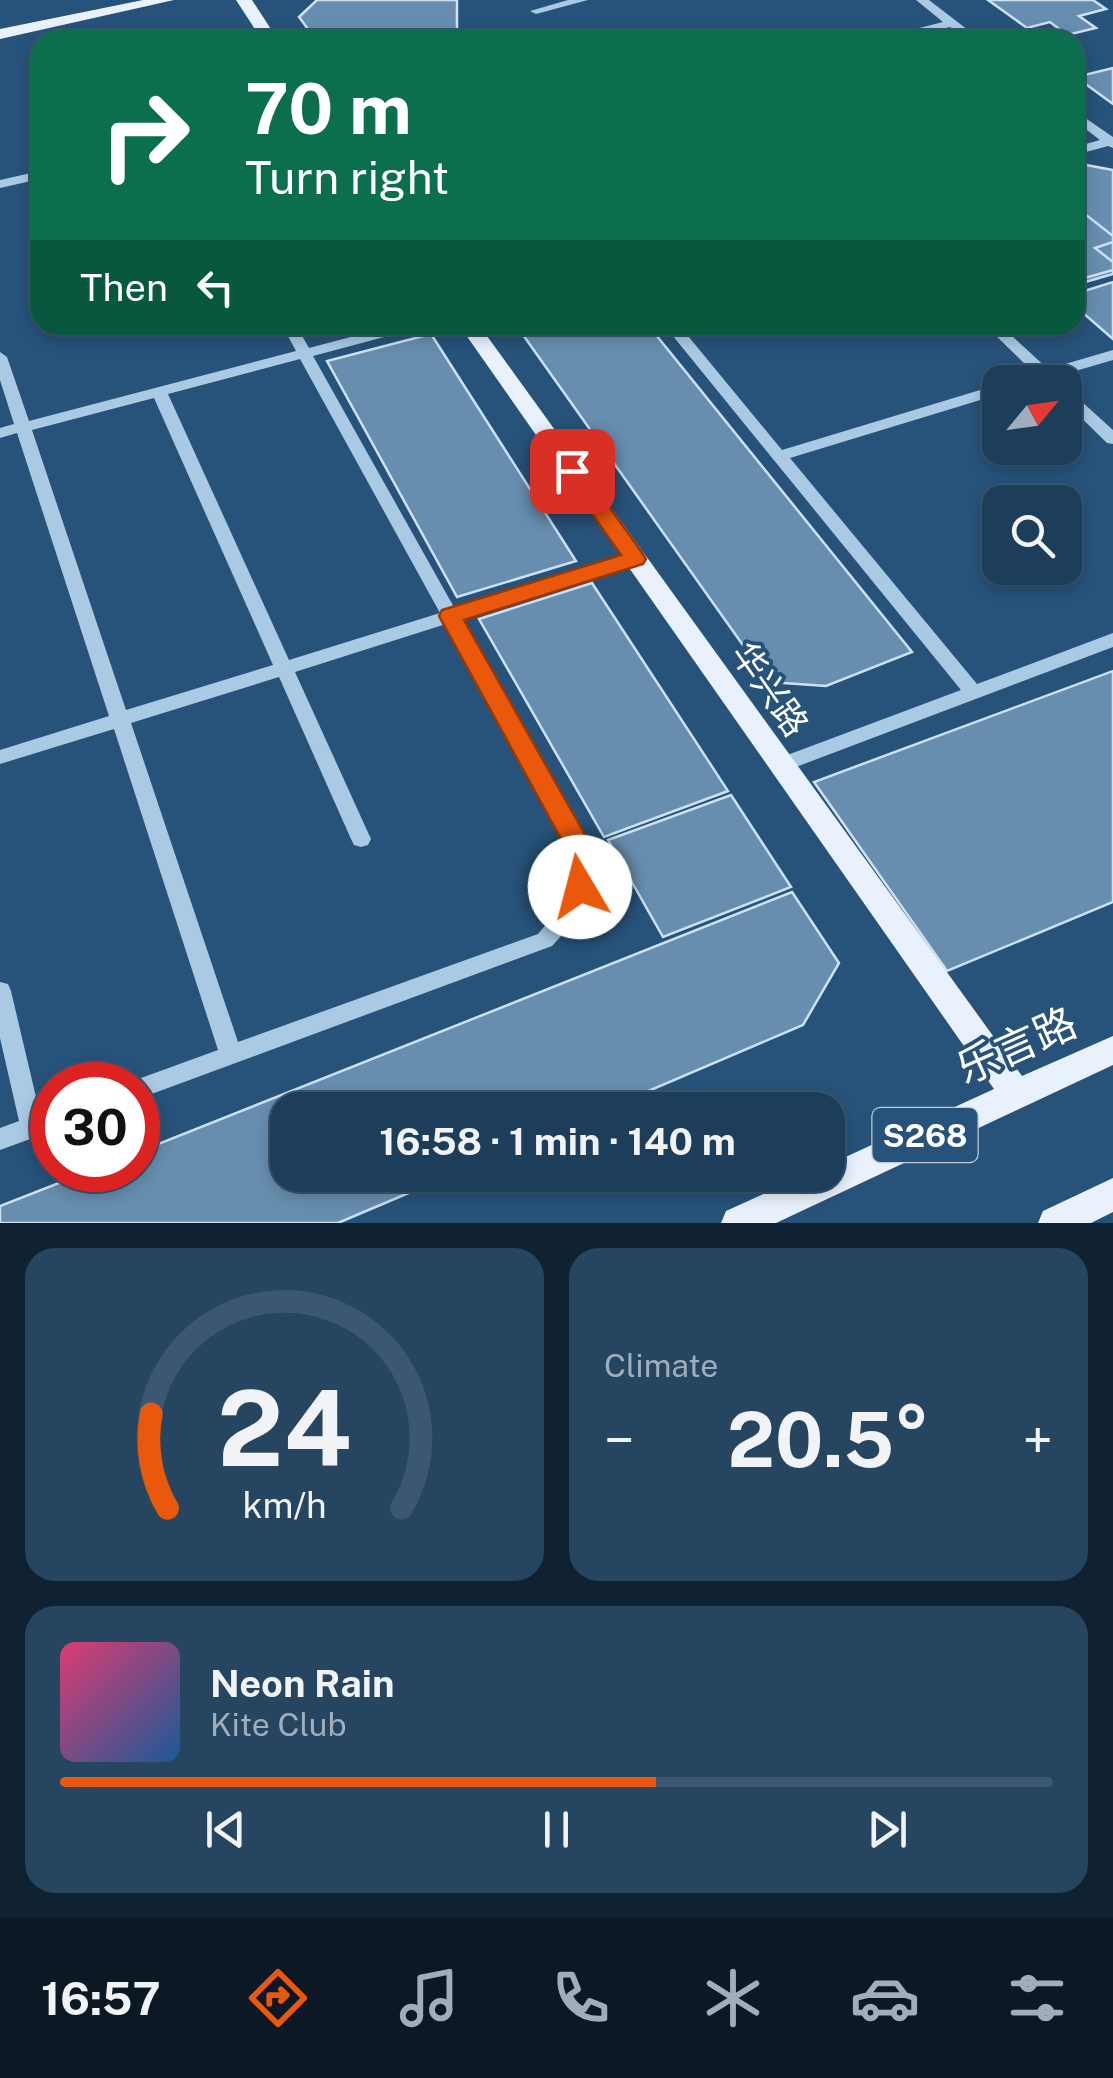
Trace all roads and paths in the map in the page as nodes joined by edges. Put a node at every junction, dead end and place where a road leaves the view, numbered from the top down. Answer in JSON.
{"nodes":[{"id":1,"x":166,"y":0,"type":"edge"},
{"id":2,"x":244,"y":0,"type":"edge"},
{"id":3,"x":582,"y":0,"type":"edge"},
{"id":4,"x":922,"y":0,"type":"edge"},
{"id":5,"x":536,"y":5,"type":"edge"},
{"id":6,"x":952,"y":23,"type":"junction"},
{"id":7,"x":264,"y":30,"type":"edge"},
{"id":8,"x":543,"y":30,"type":"edge"},
{"id":9,"x":922,"y":30,"type":"edge"},
{"id":10,"x":961,"y":30,"type":"edge"},
{"id":11,"x":0,"y":34,"type":"edge"},
{"id":12,"x":1085,"y":122,"type":"edge"},
{"id":13,"x":1112,"y":142,"type":"edge"},
{"id":14,"x":1085,"y":149,"type":"edge"},
{"id":15,"x":30,"y":177,"type":"edge"},
{"id":16,"x":0,"y":184,"type":"edge"},
{"id":17,"x":295,"y":335,"type":"edge"},
{"id":18,"x":374,"y":335,"type":"edge"},
{"id":19,"x":476,"y":335,"type":"edge"},
{"id":20,"x":679,"y":335,"type":"edge"},
{"id":21,"x":1003,"y":335,"type":"edge"},
{"id":22,"x":305,"y":353,"type":"junction"},
{"id":23,"x":1113,"y":354,"type":"edge"},
{"id":24,"x":0,"y":357,"type":"edge"},
{"id":25,"x":1034,"y":365,"type":"edge"},
{"id":26,"x":1082,"y":366,"type":"edge"},
{"id":27,"x":159,"y":392,"type":"junction"},
{"id":28,"x":982,"y":394,"type":"edge"},
{"id":29,"x":1082,"y":410,"type":"edge"},
{"id":30,"x":22,"y":427,"type":"junction"},
{"id":31,"x":0,"y":433,"type":"edge"},
{"id":32,"x":1113,"y":440,"type":"edge"},
{"id":33,"x":780,"y":456,"type":"junction"},
{"id":34,"x":635,"y":559,"type":"junction"},
{"id":35,"x":450,"y":616,"type":"junction"},
{"id":36,"x":1113,"y":640,"type":"edge"},
{"id":37,"x":285,"y":668,"type":"junction"},
{"id":38,"x":974,"y":692,"type":"junction"},
{"id":39,"x":120,"y":720,"type":"junction"},
{"id":40,"x":0,"y":757,"type":"edge"},
{"id":41,"x":781,"y":764,"type":"junction"},
{"id":42,"x":360,"y":839,"type":"dead end"},
{"id":43,"x":0,"y":991,"type":"edge"},
{"id":44,"x":1113,"y":1050,"type":"edge"},
{"id":45,"x":231,"y":1055,"type":"junction"},
{"id":46,"x":160,"y":1081,"type":"edge"},
{"id":47,"x":30,"y":1086,"type":"edge"},
{"id":48,"x":1015,"y":1093,"type":"junction"},
{"id":49,"x":30,"y":1129,"type":"edge"},
{"id":50,"x":0,"y":1140,"type":"edge"},
{"id":51,"x":1113,"y":1194,"type":"edge"},
{"id":52,"x":738,"y":1223,"type":"edge"},
{"id":53,"x":1054,"y":1223,"type":"edge"}],
"edges":[{"from":1,"to":11,"type":"main road"},
{"from":2,"to":7,"type":"main road"},
{"from":3,"to":5,"type":"street"},
{"from":4,"to":6,"type":"street"},
{"from":5,"to":8,"type":"street"},
{"from":6,"to":9,"type":"street"},
{"from":6,"to":10,"type":"street"},
{"from":12,"to":13,"type":"street"},
{"from":13,"to":14,"type":"street"},
{"from":15,"to":16,"type":"street"},
{"from":17,"to":22,"type":"street"},
{"from":18,"to":22,"type":"street"},
{"from":19,"to":34,"type":"main road","name":"华兴路"},
{"from":20,"to":33,"type":"street"},
{"from":21,"to":25,"type":"street"},
{"from":22,"to":27,"type":"street"},
{"from":22,"to":35,"type":"street"},
{"from":23,"to":26,"type":"street"},
{"from":24,"to":30,"type":"street"},
{"from":27,"to":30,"type":"street"},
{"from":27,"to":37,"type":"street"},
{"from":28,"to":33,"type":"street"},
{"from":29,"to":32,"type":"street"},
{"from":30,"to":31,"type":"street"},
{"from":30,"to":39,"type":"street"},
{"from":33,"to":38,"type":"street"},
{"from":34,"to":35,"type":"street"},
{"from":34,"to":41,"type":"main road","name":"华兴路"},
{"from":35,"to":37,"type":"street"},
{"from":35,"to":45,"type":"street"},
{"from":36,"to":38,"type":"street"},
{"from":37,"to":39,"type":"street"},
{"from":37,"to":42,"type":"street"},
{"from":38,"to":41,"type":"street"},
{"from":39,"to":40,"type":"street"},
{"from":39,"to":45,"type":"street"},
{"from":41,"to":48,"type":"main road","name":"华兴路"},
{"from":43,"to":47,"type":"street"},
{"from":44,"to":48,"type":"main road","name":"乐言路","number":"S268"},
{"from":45,"to":46,"type":"street"},
{"from":48,"to":52,"type":"main road","name":"乐言路","number":"S268"},
{"from":49,"to":50,"type":"street"},
{"from":51,"to":53,"type":"main road"}]}
